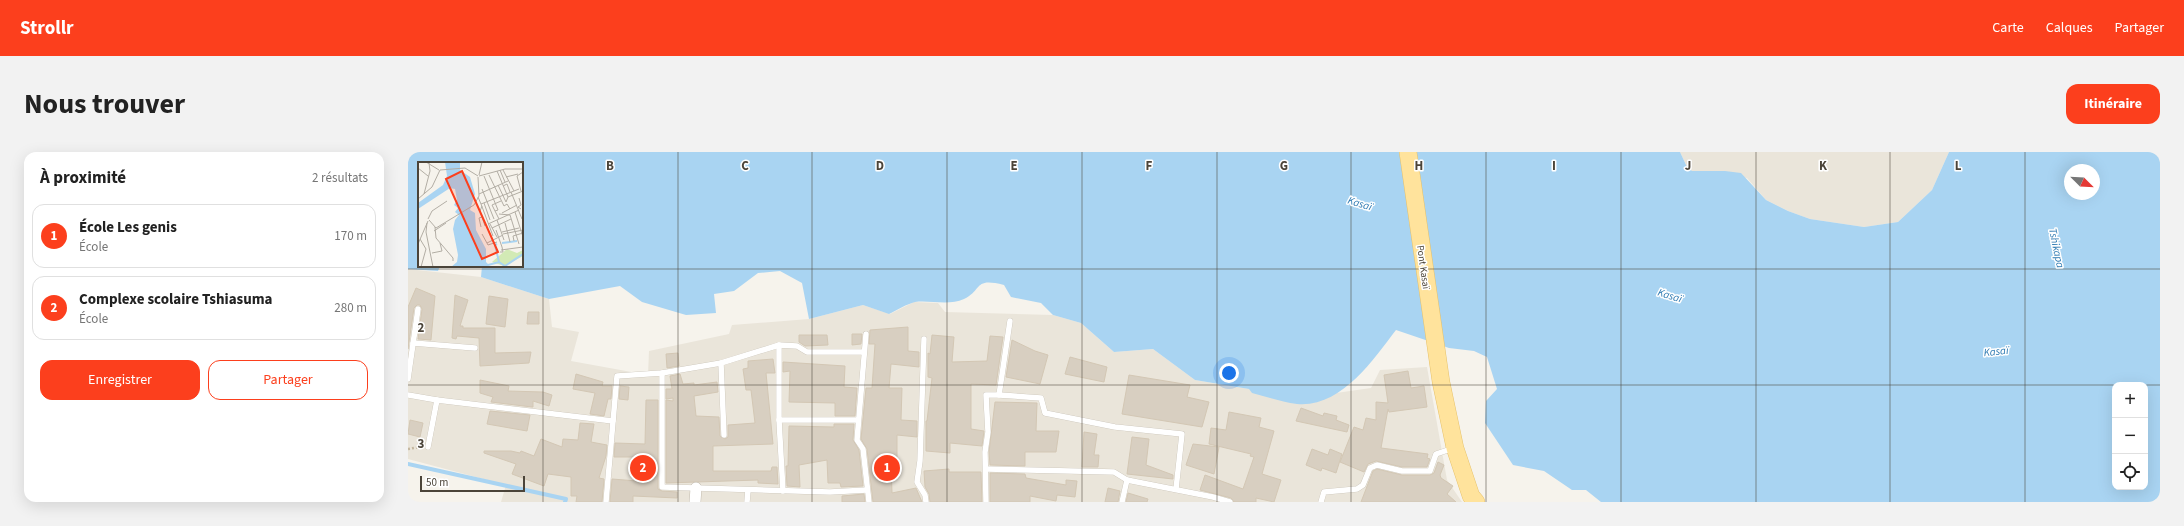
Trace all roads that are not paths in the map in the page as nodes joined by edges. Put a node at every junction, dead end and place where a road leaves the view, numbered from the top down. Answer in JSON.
{"nodes":[{"id":1,"x":1408,"y":152,"type":"edge"},
{"id":2,"x":418,"y":309,"type":"dead end"},
{"id":3,"x":1010,"y":321,"type":"dead end"},
{"id":4,"x":866,"y":334,"type":"dead end"},
{"id":5,"x":924,"y":339,"type":"dead end"},
{"id":6,"x":413,"y":343,"type":"junction"},
{"id":7,"x":779,"y":345,"type":"junction"},
{"id":8,"x":475,"y":348,"type":"dead end"},
{"id":9,"x":864,"y":352,"type":"junction"},
{"id":10,"x":721,"y":363,"type":"junction"},
{"id":11,"x":662,"y":373,"type":"junction"},
{"id":12,"x":408,"y":379,"type":"edge"},
{"id":13,"x":999,"y":395,"type":"junction"},
{"id":14,"x":408,"y":396,"type":"edge"},
{"id":15,"x":437,"y":400,"type":"junction"},
{"id":16,"x":780,"y":420,"type":"junction"},
{"id":17,"x":858,"y":420,"type":"junction"},
{"id":18,"x":613,"y":421,"type":"junction"},
{"id":19,"x":724,"y":435,"type":"dead end"},
{"id":20,"x":428,"y":446,"type":"dead end"},
{"id":21,"x":1455,"y":448,"type":"junction"},
{"id":22,"x":986,"y":469,"type":"junction"},
{"id":23,"x":1127,"y":480,"type":"junction"},
{"id":24,"x":696,"y":488,"type":"junction"},
{"id":25,"x":1176,"y":489,"type":"junction"},
{"id":26,"x":748,"y":490,"type":"junction"},
{"id":27,"x":867,"y":490,"type":"junction"},
{"id":28,"x":783,"y":491,"type":"junction"},
{"id":29,"x":606,"y":502,"type":"edge"},
{"id":30,"x":695,"y":502,"type":"edge"},
{"id":31,"x":747,"y":502,"type":"edge"},
{"id":32,"x":869,"y":502,"type":"edge"},
{"id":33,"x":926,"y":502,"type":"edge"},
{"id":34,"x":986,"y":502,"type":"edge"},
{"id":35,"x":1122,"y":502,"type":"edge"},
{"id":36,"x":1230,"y":502,"type":"edge"},
{"id":37,"x":1321,"y":502,"type":"edge"},
{"id":38,"x":1476,"y":502,"type":"edge"}],
"edges":[{"from":1,"to":21,"type":"main road","name":"Pont Kasaï"},
{"from":2,"to":6,"type":"lane"},
{"from":3,"to":13,"type":"lane"},
{"from":4,"to":9,"type":"lane"},
{"from":5,"to":33,"type":"lane"},
{"from":6,"to":8,"type":"lane"},
{"from":6,"to":12,"type":"lane"},
{"from":7,"to":9,"type":"lane"},
{"from":7,"to":10,"type":"lane"},
{"from":7,"to":16,"type":"lane"},
{"from":9,"to":17,"type":"lane"},
{"from":10,"to":11,"type":"lane"},
{"from":10,"to":19,"type":"lane"},
{"from":11,"to":18,"type":"lane"},
{"from":11,"to":24,"type":"lane"},
{"from":13,"to":22,"type":"lane"},
{"from":13,"to":25,"type":"lane"},
{"from":14,"to":15,"type":"lane"},
{"from":15,"to":18,"type":"lane"},
{"from":15,"to":20,"type":"lane"},
{"from":16,"to":17,"type":"lane"},
{"from":16,"to":28,"type":"lane"},
{"from":17,"to":27,"type":"lane"},
{"from":18,"to":29,"type":"lane"},
{"from":21,"to":37,"type":"lane"},
{"from":21,"to":38,"type":"main road","name":"Pont Kasaï"},
{"from":22,"to":23,"type":"lane"},
{"from":22,"to":34,"type":"lane"},
{"from":23,"to":25,"type":"lane"},
{"from":23,"to":35,"type":"lane"},
{"from":24,"to":26,"type":"lane"},
{"from":24,"to":30,"type":"street"},
{"from":25,"to":36,"type":"lane"},
{"from":26,"to":28,"type":"lane"},
{"from":26,"to":31,"type":"lane"},
{"from":27,"to":28,"type":"lane"},
{"from":27,"to":32,"type":"lane"}]}
